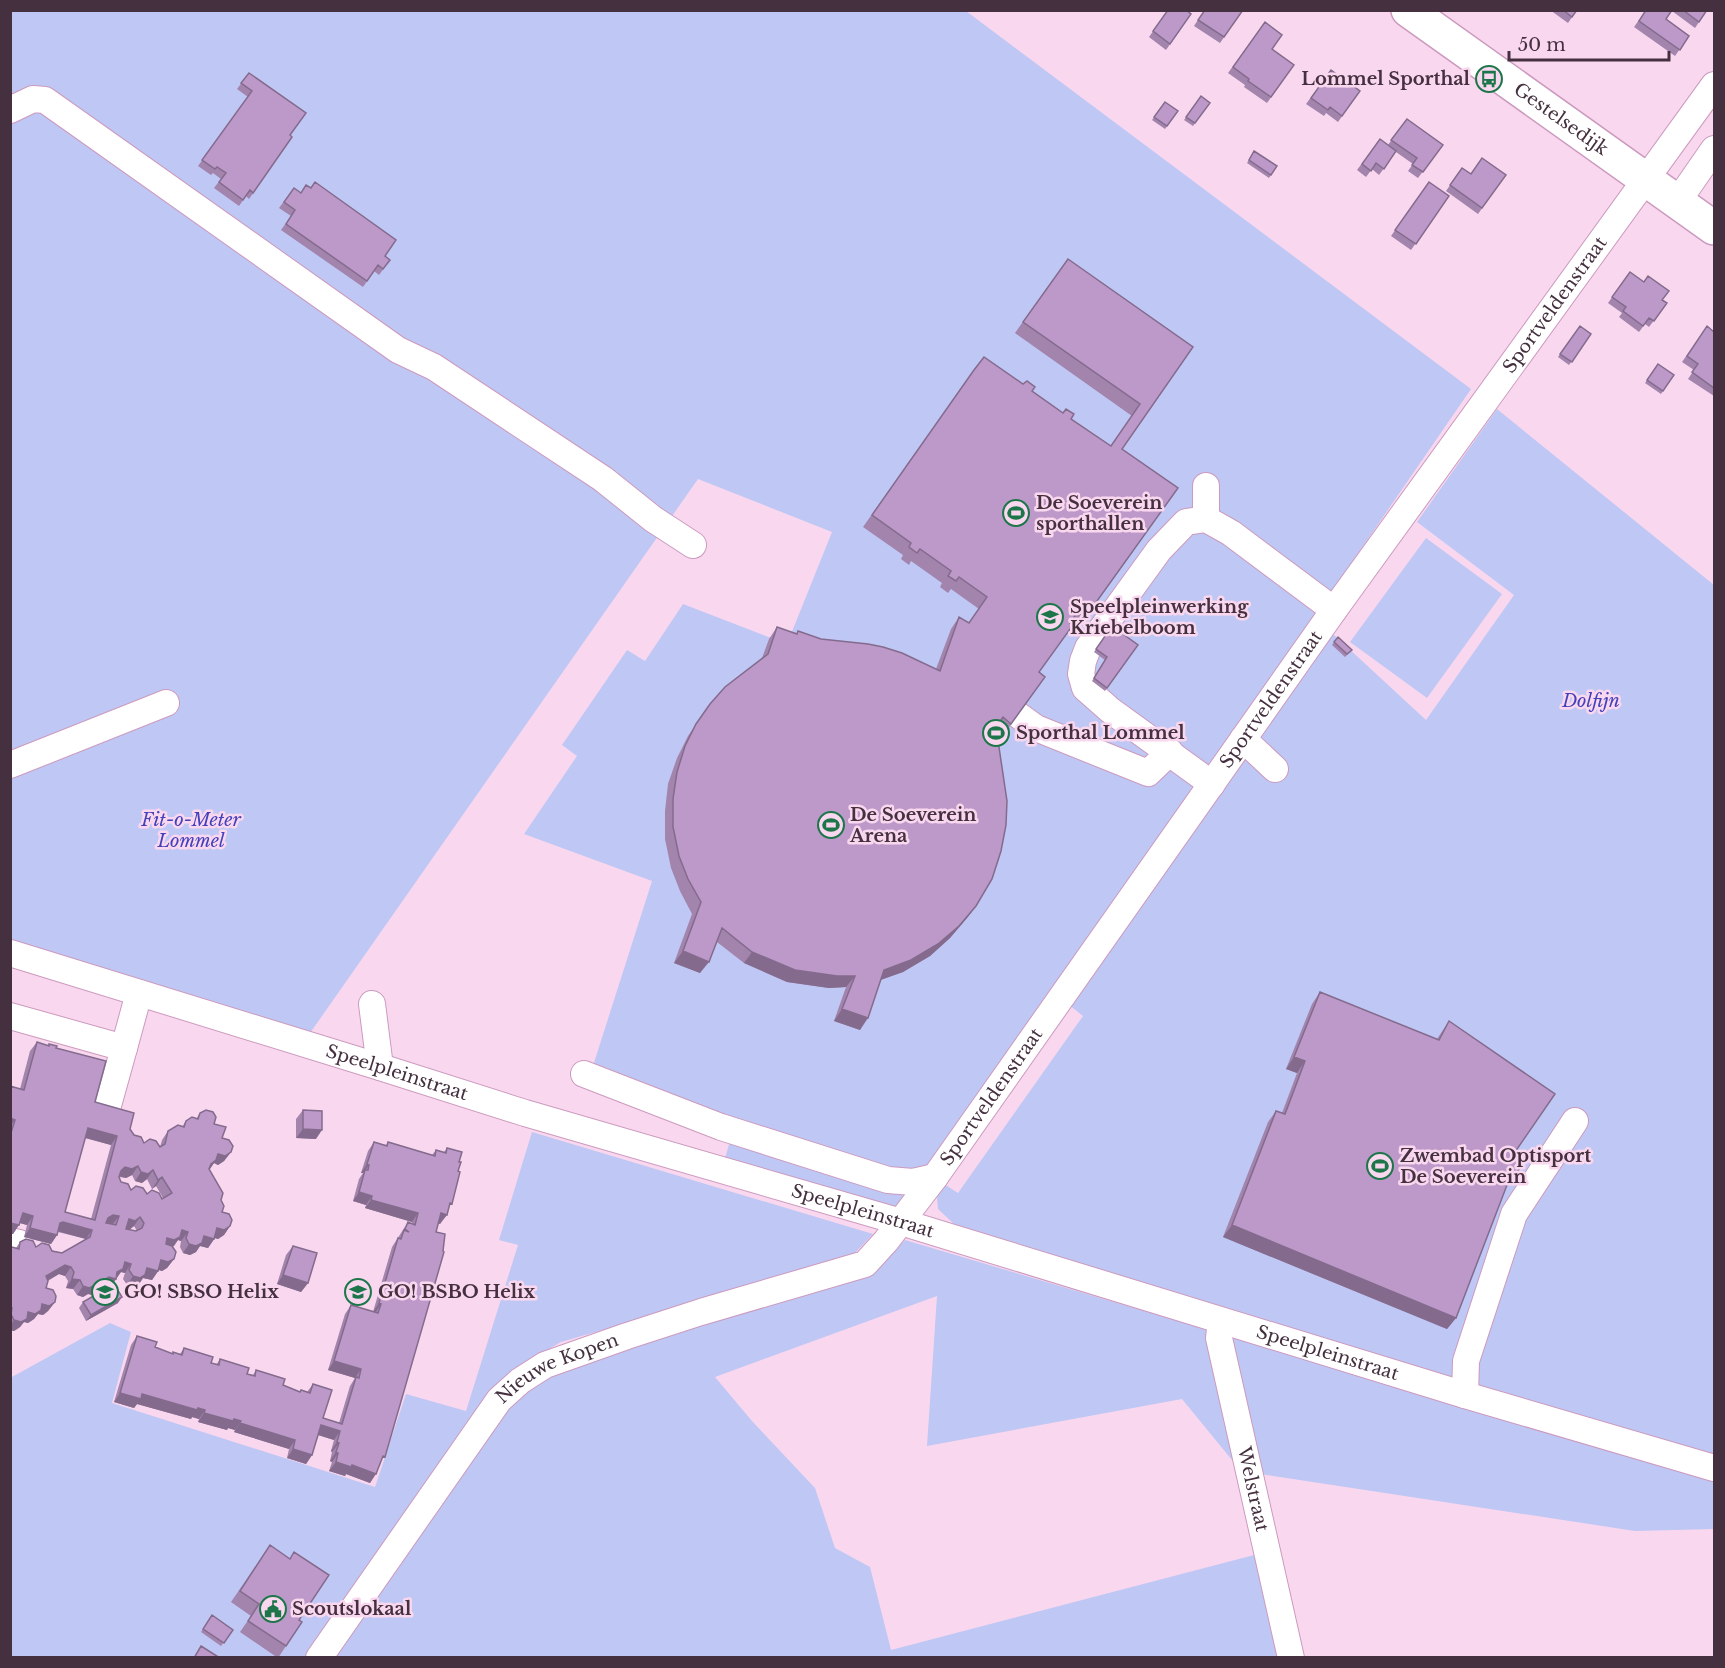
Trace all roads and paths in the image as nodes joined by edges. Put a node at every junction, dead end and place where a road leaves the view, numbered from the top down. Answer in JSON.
{"nodes":[{"id":1,"x":1408,"y":10,"type":"edge"},
{"id":2,"x":1714,"y":85,"type":"edge"},
{"id":3,"x":10,"y":110,"type":"edge"},
{"id":4,"x":1714,"y":150,"type":"edge"},
{"id":5,"x":1647,"y":180,"type":"junction"},
{"id":6,"x":1678,"y":201,"type":"junction"},
{"id":7,"x":1714,"y":228,"type":"edge"},
{"id":8,"x":1206,"y":486,"type":"dead end"},
{"id":9,"x":1206,"y":519,"type":"junction"},
{"id":10,"x":693,"y":545,"type":"dead end"},
{"id":11,"x":1334,"y":610,"type":"junction"},
{"id":12,"x":166,"y":703,"type":"dead end"},
{"id":13,"x":1018,"y":715,"type":"edge"},
{"id":14,"x":1243,"y":739,"type":"junction"},
{"id":15,"x":1170,"y":753,"type":"junction"},
{"id":16,"x":10,"y":765,"type":"edge"},
{"id":17,"x":1275,"y":769,"type":"dead end"},
{"id":18,"x":1212,"y":784,"type":"junction"},
{"id":19,"x":12,"y":959,"type":"edge"},
{"id":20,"x":139,"y":993,"type":"junction"},
{"id":21,"x":372,"y":1004,"type":"dead end"},
{"id":22,"x":10,"y":1016,"type":"edge"},
{"id":23,"x":124,"y":1048,"type":"junction"},
{"id":24,"x":380,"y":1067,"type":"junction"},
{"id":25,"x":584,"y":1074,"type":"dead end"},
{"id":26,"x":107,"y":1109,"type":"edge"},
{"id":27,"x":1575,"y":1121,"type":"dead end"},
{"id":28,"x":935,"y":1177,"type":"junction"},
{"id":29,"x":901,"y":1222,"type":"junction"},
{"id":30,"x":1221,"y":1321,"type":"junction"},
{"id":31,"x":1465,"y":1395,"type":"junction"},
{"id":32,"x":1714,"y":1468,"type":"edge"},
{"id":33,"x":319,"y":1658,"type":"edge"},
{"id":34,"x":1291,"y":1658,"type":"edge"}],
"edges":[{"from":1,"to":5,"type":"main road","name":"Gestelsedijk"},
{"from":2,"to":5,"type":"street","name":"Sportveldenstraat"},
{"from":3,"to":10,"type":"street"},
{"from":4,"to":6,"type":"street"},
{"from":5,"to":6,"type":"main road","name":"Gestelsedijk"},
{"from":5,"to":11,"type":"street","name":"Sportveldenstraat"},
{"from":6,"to":7,"type":"main road","name":"Gestelsedijk"},
{"from":8,"to":9,"type":"street"},
{"from":9,"to":11,"type":"street"},
{"from":9,"to":15,"type":"street"},
{"from":11,"to":14,"type":"street","name":"Sportveldenstraat"},
{"from":12,"to":16,"type":"street"},
{"from":13,"to":15,"type":"street"},
{"from":14,"to":17,"type":"street"},
{"from":14,"to":18,"type":"street","name":"Sportveldenstraat"},
{"from":15,"to":18,"type":"street"},
{"from":18,"to":28,"type":"street","name":"Sportveldenstraat"},
{"from":19,"to":20,"type":"street","name":"Speelpleinstraat"},
{"from":20,"to":23,"type":"street"},
{"from":20,"to":24,"type":"street","name":"Speelpleinstraat"},
{"from":21,"to":24,"type":"street"},
{"from":22,"to":23,"type":"street"},
{"from":23,"to":26,"type":"street"},
{"from":24,"to":29,"type":"street","name":"Speelpleinstraat"},
{"from":25,"to":28,"type":"street"},
{"from":27,"to":31,"type":"street"},
{"from":28,"to":29,"type":"street","name":"Sportveldenstraat"},
{"from":29,"to":30,"type":"street","name":"Speelpleinstraat"},
{"from":29,"to":33,"type":"street","name":"Nieuwe Kopen"},
{"from":30,"to":31,"type":"street","name":"Speelpleinstraat"},
{"from":30,"to":34,"type":"street","name":"Welstraat"},
{"from":31,"to":32,"type":"street","name":"Speelpleinstraat"}]}
